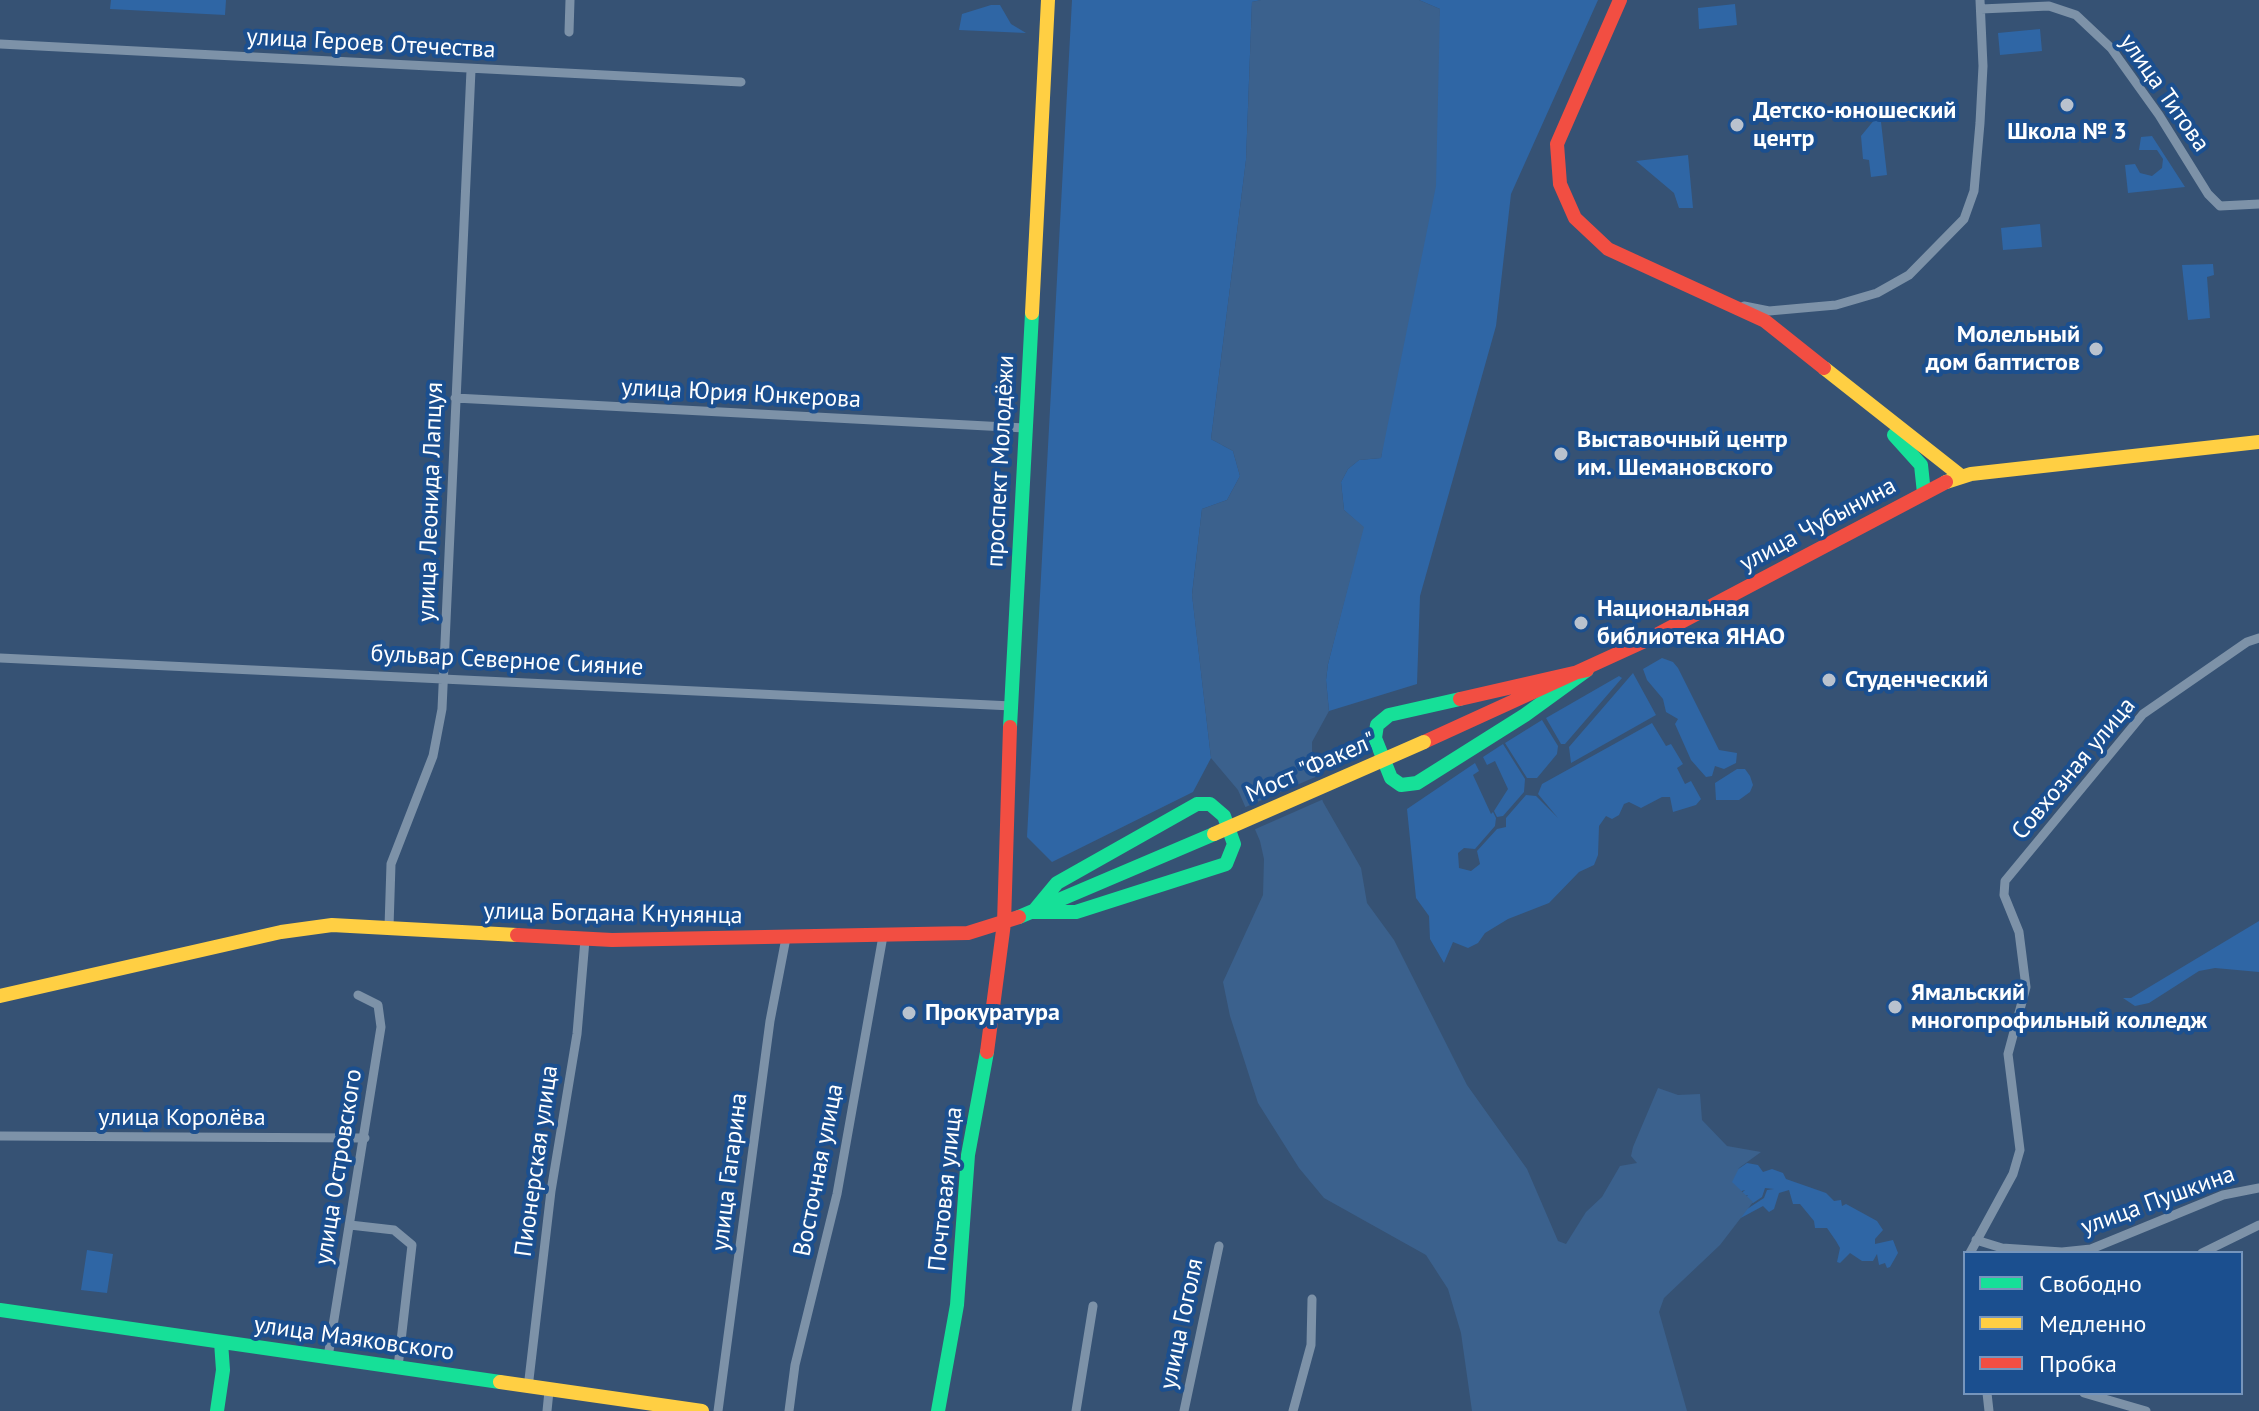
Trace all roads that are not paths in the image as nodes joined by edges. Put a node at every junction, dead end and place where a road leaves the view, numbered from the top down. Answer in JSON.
{"nodes":[{"id":1,"x":570,"y":0,"type":"edge"},
{"id":2,"x":1048,"y":0,"type":"edge"},
{"id":3,"x":1620,"y":0,"type":"edge"},
{"id":4,"x":1980,"y":4,"type":"edge"},
{"id":5,"x":569,"y":32,"type":"dead end"},
{"id":6,"x":0,"y":44,"type":"edge"},
{"id":7,"x":471,"y":70,"type":"junction"},
{"id":8,"x":741,"y":82,"type":"dead end"},
{"id":9,"x":2259,"y":204,"type":"edge"},
{"id":10,"x":1726,"y":302,"type":"junction"},
{"id":11,"x":455,"y":398,"type":"junction"},
{"id":12,"x":1861,"y":400,"type":"junction"},
{"id":13,"x":1025,"y":428,"type":"junction"},
{"id":14,"x":2259,"y":442,"type":"edge"},
{"id":15,"x":1961,"y":476,"type":"junction"},
{"id":16,"x":1924,"y":493,"type":"junction"},
{"id":17,"x":2259,"y":638,"type":"edge"},
{"id":18,"x":0,"y":658,"type":"edge"},
{"id":19,"x":1587,"y":670,"type":"junction"},
{"id":20,"x":444,"y":677,"type":"junction"},
{"id":21,"x":1012,"y":706,"type":"junction"},
{"id":22,"x":1424,"y":742,"type":"joint"},
{"id":23,"x":1214,"y":834,"type":"joint"},
{"id":24,"x":1033,"y":912,"type":"junction"},
{"id":25,"x":1004,"y":923,"type":"junction"},
{"id":26,"x":389,"y":927,"type":"junction"},
{"id":27,"x":883,"y":936,"type":"junction"},
{"id":28,"x":786,"y":938,"type":"junction"},
{"id":29,"x":585,"y":940,"type":"junction"},
{"id":30,"x":358,"y":995,"type":"dead end"},
{"id":31,"x":0,"y":996,"type":"edge"},
{"id":32,"x":0,"y":1136,"type":"edge"},
{"id":33,"x":365,"y":1138,"type":"junction"},
{"id":34,"x":2259,"y":1188,"type":"edge"},
{"id":35,"x":350,"y":1225,"type":"junction"},
{"id":36,"x":2259,"y":1225,"type":"edge"},
{"id":37,"x":1976,"y":1240,"type":"junction"},
{"id":38,"x":1219,"y":1246,"type":"dead end"},
{"id":39,"x":1971,"y":1251,"type":"edge"},
{"id":40,"x":2206,"y":1251,"type":"edge"},
{"id":41,"x":1312,"y":1299,"type":"dead end"},
{"id":42,"x":1093,"y":1306,"type":"dead end"},
{"id":43,"x":0,"y":1310,"type":"edge"},
{"id":44,"x":221,"y":1342,"type":"junction"},
{"id":45,"x":328,"y":1357,"type":"junction"},
{"id":46,"x":398,"y":1367,"type":"junction"},
{"id":47,"x":528,"y":1388,"type":"junction"},
{"id":48,"x":549,"y":1391,"type":"junction"},
{"id":49,"x":2091,"y":1395,"type":"edge"},
{"id":50,"x":217,"y":1411,"type":"edge"},
{"id":51,"x":547,"y":1411,"type":"edge"},
{"id":52,"x":702,"y":1411,"type":"edge"},
{"id":53,"x":718,"y":1411,"type":"edge"},
{"id":54,"x":789,"y":1411,"type":"edge"},
{"id":55,"x":938,"y":1411,"type":"edge"},
{"id":56,"x":1076,"y":1411,"type":"edge"},
{"id":57,"x":1184,"y":1411,"type":"edge"},
{"id":58,"x":1293,"y":1411,"type":"edge"},
{"id":59,"x":2146,"y":1411,"type":"edge"}],
"edges":[{"from":1,"to":5,"type":"street"},
{"from":2,"to":13,"type":"street","name":"проспект Молодёжи"},
{"from":3,"to":10,"type":"street"},
{"from":4,"to":9,"type":"street","name":"улица Титова"},
{"from":4,"to":10,"type":"street"},
{"from":6,"to":7,"type":"street","name":"улица Героев Отечества"},
{"from":7,"to":8,"type":"street","name":"улица Героев Отечества"},
{"from":7,"to":11,"type":"street","name":"улица Леонида Лапцуя"},
{"from":10,"to":12,"type":"street"},
{"from":11,"to":13,"type":"street","name":"улица Юрия Юнкерова"},
{"from":11,"to":20,"type":"street","name":"улица Леонида Лапцуя"},
{"from":12,"to":15,"type":"street"},
{"from":12,"to":16,"type":"street"},
{"from":13,"to":21,"type":"street","name":"проспект Молодёжи"},
{"from":14,"to":15,"type":"street","name":"улица Чубынина"},
{"from":15,"to":16,"type":"street","name":"улица Чубынина"},
{"from":16,"to":19,"type":"street","name":"улица Чубынина"},
{"from":17,"to":37,"type":"street","name":"Совхозная улица"},
{"from":18,"to":20,"type":"street","name":"бульвар Северное Сияние"},
{"from":19,"to":19,"type":"street"},
{"from":19,"to":22,"type":"street","name":"улица Чубынина"},
{"from":20,"to":21,"type":"street","name":"бульвар Северное Сияние"},
{"from":20,"to":26,"type":"street","name":"улица Леонида Лапцуя"},
{"from":21,"to":25,"type":"street","name":"проспект Молодёжи"},
{"from":22,"to":23,"type":"street","name":"Мост \"Факел\"","bridge":true},
{"from":23,"to":24,"type":"street","name":"улица Богдана Кнунянца"},
{"from":24,"to":24,"type":"street"},
{"from":24,"to":25,"type":"street","name":"улица Богдана Кнунянца"},
{"from":25,"to":27,"type":"street","name":"улица Богдана Кнунянца"},
{"from":25,"to":55,"type":"street","name":"Почтовая улица"},
{"from":26,"to":29,"type":"street","name":"улица Богдана Кнунянца"},
{"from":26,"to":31,"type":"street","name":"улица Богдана Кнунянца"},
{"from":27,"to":28,"type":"street","name":"улица Богдана Кнунянца"},
{"from":27,"to":54,"type":"street","name":"Восточная улица"},
{"from":28,"to":29,"type":"street","name":"улица Богдана Кнунянца"},
{"from":28,"to":53,"type":"street","name":"улица Гагарина"},
{"from":29,"to":47,"type":"street","name":"Пионерская улица"},
{"from":30,"to":33,"type":"street","name":"улица Островского"},
{"from":32,"to":33,"type":"street","name":"улица Королёва"},
{"from":33,"to":35,"type":"street","name":"улица Островского"},
{"from":34,"to":37,"type":"street","name":"улица Пушкина"},
{"from":35,"to":45,"type":"street","name":"улица Островского"},
{"from":35,"to":46,"type":"street"},
{"from":36,"to":40,"type":"street"},
{"from":37,"to":39,"type":"street"},
{"from":38,"to":57,"type":"street","name":"улица Гоголя"},
{"from":41,"to":58,"type":"street"},
{"from":42,"to":56,"type":"street"},
{"from":43,"to":44,"type":"street","name":"улица Маяковского"},
{"from":44,"to":45,"type":"street","name":"улица Маяковского"},
{"from":44,"to":50,"type":"street"},
{"from":45,"to":46,"type":"street","name":"улица Маяковского"},
{"from":46,"to":47,"type":"street","name":"улица Маяковского"},
{"from":47,"to":48,"type":"street","name":"улица Маяковского"},
{"from":48,"to":51,"type":"street"},
{"from":48,"to":52,"type":"street","name":"улица Маяковского"},
{"from":49,"to":59,"type":"street"}]}
